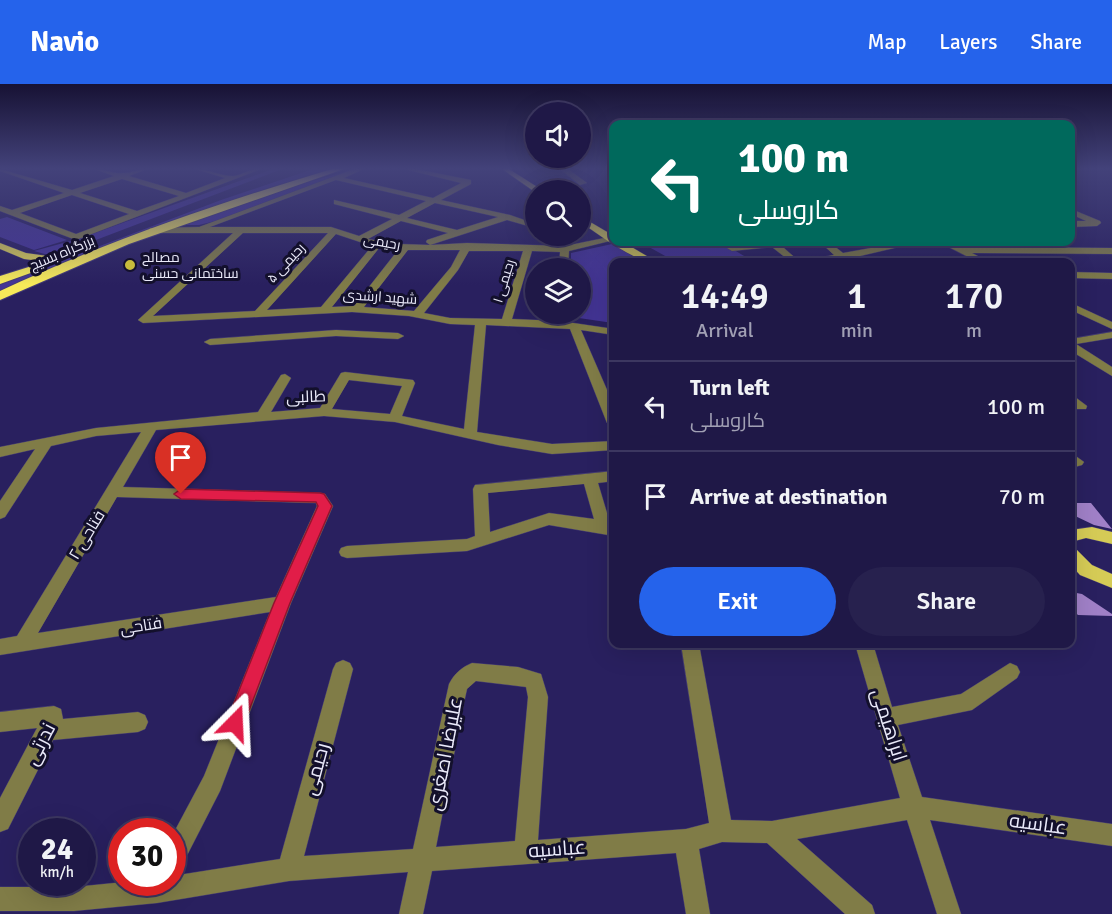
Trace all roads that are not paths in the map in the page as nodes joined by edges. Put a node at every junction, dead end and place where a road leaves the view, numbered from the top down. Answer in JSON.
{"nodes":[{"id":1,"x":2,"y":208,"type":"edge"},
{"id":2,"x":26,"y":208,"type":"edge"},
{"id":3,"x":117,"y":208,"type":"edge"},
{"id":4,"x":153,"y":208,"type":"edge"},
{"id":5,"x":192,"y":208,"type":"edge"},
{"id":6,"x":216,"y":208,"type":"edge"},
{"id":7,"x":250,"y":208,"type":"edge"},
{"id":8,"x":360,"y":208,"type":"edge"},
{"id":9,"x":421,"y":208,"type":"edge"},
{"id":10,"x":465,"y":208,"type":"edge"},
{"id":11,"x":13,"y":212,"type":"junction"},
{"id":12,"x":1075,"y":213,"type":"edge"},
{"id":13,"x":137,"y":214,"type":"junction"},
{"id":14,"x":0,"y":217,"type":"edge"},
{"id":15,"x":507,"y":217,"type":"junction"},
{"id":16,"x":400,"y":218,"type":"junction"},
{"id":17,"x":525,"y":222,"type":"edge"},
{"id":18,"x":1075,"y":224,"type":"edge"},
{"id":19,"x":591,"y":225,"type":"edge"},
{"id":20,"x":153,"y":230,"type":"junction"},
{"id":21,"x":191,"y":231,"type":"junction"},
{"id":22,"x":240,"y":231,"type":"junction"},
{"id":23,"x":334,"y":231,"type":"junction"},
{"id":24,"x":457,"y":233,"type":"junction"},
{"id":25,"x":609,"y":236,"type":"edge"},
{"id":26,"x":361,"y":239,"type":"junction"},
{"id":27,"x":609,"y":239,"type":"edge"},
{"id":28,"x":378,"y":244,"type":"junction"},
{"id":29,"x":0,"y":246,"type":"edge"},
{"id":30,"x":417,"y":246,"type":"junction"},
{"id":31,"x":466,"y":246,"type":"junction"},
{"id":32,"x":626,"y":246,"type":"edge"},
{"id":33,"x":748,"y":246,"type":"edge"},
{"id":34,"x":777,"y":246,"type":"edge"},
{"id":35,"x":830,"y":246,"type":"edge"},
{"id":36,"x":879,"y":246,"type":"edge"},
{"id":37,"x":952,"y":246,"type":"edge"},
{"id":38,"x":405,"y":247,"type":"junction"},
{"id":39,"x":533,"y":247,"type":"junction"},
{"id":40,"x":732,"y":248,"type":"dead end"},
{"id":41,"x":565,"y":249,"type":"junction"},
{"id":42,"x":960,"y":250,"type":"junction"},
{"id":43,"x":1112,"y":251,"type":"edge"},
{"id":44,"x":843,"y":257,"type":"junction"},
{"id":45,"x":565,"y":258,"type":"edge"},
{"id":46,"x":646,"y":258,"type":"edge"},
{"id":47,"x":791,"y":258,"type":"edge"},
{"id":48,"x":836,"y":258,"type":"edge"},
{"id":49,"x":976,"y":258,"type":"edge"},
{"id":50,"x":55,"y":260,"type":"junction"},
{"id":51,"x":1075,"y":275,"type":"edge"},
{"id":52,"x":1112,"y":276,"type":"edge"},
{"id":53,"x":0,"y":280,"type":"edge"},
{"id":54,"x":0,"y":296,"type":"edge"},
{"id":55,"x":1075,"y":308,"type":"edge"},
{"id":56,"x":325,"y":309,"type":"junction"},
{"id":57,"x":357,"y":309,"type":"junction"},
{"id":58,"x":279,"y":312,"type":"junction"},
{"id":59,"x":258,"y":314,"type":"junction"},
{"id":60,"x":417,"y":314,"type":"junction"},
{"id":61,"x":481,"y":322,"type":"junction"},
{"id":62,"x":525,"y":322,"type":"edge"},
{"id":63,"x":506,"y":323,"type":"junction"},
{"id":64,"x":570,"y":324,"type":"edge"},
{"id":65,"x":574,"y":326,"type":"junction"},
{"id":66,"x":1112,"y":326,"type":"edge"},
{"id":67,"x":609,"y":331,"type":"edge"},
{"id":68,"x":1112,"y":335,"type":"edge"},
{"id":69,"x":266,"y":336,"type":"junction"},
{"id":70,"x":398,"y":336,"type":"dead end"},
{"id":71,"x":210,"y":342,"type":"dead end"},
{"id":72,"x":1075,"y":343,"type":"edge"},
{"id":73,"x":1075,"y":347,"type":"edge"},
{"id":74,"x":1112,"y":372,"type":"edge"},
{"id":75,"x":285,"y":378,"type":"dead end"},
{"id":76,"x":609,"y":411,"type":"edge"},
{"id":77,"x":324,"y":412,"type":"junction"},
{"id":78,"x":262,"y":416,"type":"junction"},
{"id":79,"x":395,"y":418,"type":"junction"},
{"id":80,"x":152,"y":425,"type":"junction"},
{"id":81,"x":470,"y":435,"type":"junction"},
{"id":82,"x":46,"y":442,"type":"junction"},
{"id":83,"x":609,"y":445,"type":"edge"},
{"id":84,"x":0,"y":452,"type":"edge"},
{"id":85,"x":609,"y":477,"type":"edge"},
{"id":86,"x":590,"y":479,"type":"junction"},
{"id":87,"x":112,"y":492,"type":"junction"},
{"id":88,"x":0,"y":513,"type":"edge"},
{"id":89,"x":609,"y":529,"type":"edge"},
{"id":90,"x":1075,"y":534,"type":"edge"},
{"id":91,"x":1112,"y":538,"type":"edge"},
{"id":92,"x":483,"y":540,"type":"junction"},
{"id":93,"x":347,"y":552,"type":"dead end"},
{"id":94,"x":1075,"y":559,"type":"edge"},
{"id":95,"x":1112,"y":581,"type":"edge"},
{"id":96,"x":282,"y":603,"type":"junction"},
{"id":97,"x":22,"y":644,"type":"junction"},
{"id":98,"x":0,"y":647,"type":"edge"},
{"id":99,"x":691,"y":648,"type":"edge"},
{"id":100,"x":865,"y":648,"type":"edge"},
{"id":101,"x":343,"y":669,"type":"dead end"},
{"id":102,"x":1010,"y":672,"type":"dead end"},
{"id":103,"x":885,"y":718,"type":"junction"},
{"id":104,"x":0,"y":722,"type":"edge"},
{"id":105,"x":138,"y":722,"type":"dead end"},
{"id":106,"x":48,"y":730,"type":"junction"},
{"id":107,"x":915,"y":807,"type":"junction"},
{"id":108,"x":0,"y":821,"type":"edge"},
{"id":109,"x":722,"y":831,"type":"junction"},
{"id":110,"x":772,"y":832,"type":"junction"},
{"id":111,"x":186,"y":834,"type":"edge"},
{"id":112,"x":1112,"y":835,"type":"edge"},
{"id":113,"x":686,"y":841,"type":"junction"},
{"id":114,"x":526,"y":851,"type":"junction"},
{"id":115,"x":424,"y":860,"type":"junction"},
{"id":116,"x":289,"y":869,"type":"junction"},
{"id":117,"x":186,"y":883,"type":"edge"},
{"id":118,"x":117,"y":896,"type":"edge"},
{"id":119,"x":0,"y":899,"type":"edge"},
{"id":120,"x":70,"y":906,"type":"edge"},
{"id":121,"x":411,"y":914,"type":"edge"},
{"id":122,"x":698,"y":914,"type":"edge"},
{"id":123,"x":863,"y":914,"type":"edge"},
{"id":124,"x":949,"y":914,"type":"edge"}],
"edges":[{"from":1,"to":11,"type":"street"},
{"from":2,"to":11,"type":"street"},
{"from":3,"to":13,"type":"street"},
{"from":4,"to":13,"type":"street"},
{"from":5,"to":50,"type":"highway","name":"بزرگراه بسیج"},
{"from":6,"to":20,"type":"highway","name":"بزرگراه بسیج"},
{"from":7,"to":21,"type":"street"},
{"from":8,"to":16,"type":"street"},
{"from":9,"to":16,"type":"street"},
{"from":10,"to":15,"type":"street"},
{"from":11,"to":13,"type":"street"},
{"from":11,"to":14,"type":"street"},
{"from":12,"to":18,"type":"street"},
{"from":15,"to":17,"type":"street"},
{"from":15,"to":24,"type":"street"},
{"from":16,"to":24,"type":"street"},
{"from":16,"to":26,"type":"street"},
{"from":19,"to":25,"type":"main road"},
{"from":20,"to":21,"type":"street","name":"رحیمی"},
{"from":20,"to":54,"type":"highway","name":"بزرگراه بسیج"},
{"from":21,"to":22,"type":"street","name":"رحیمی"},
{"from":22,"to":23,"type":"street","name":"رحیمی"},
{"from":22,"to":59,"type":"street","name":"شهید ارشدی"},
{"from":23,"to":26,"type":"street","name":"رحیمی"},
{"from":23,"to":59,"type":"street","name":"رحیمی ۵"},
{"from":24,"to":30,"type":"street"},
{"from":26,"to":28,"type":"street","name":"رحیمی"},
{"from":27,"to":41,"type":"street","name":"رحیمی"},
{"from":28,"to":38,"type":"street","name":"رحیمی"},
{"from":28,"to":56,"type":"street"},
{"from":29,"to":50,"type":"main road"},
{"from":30,"to":31,"type":"street","name":"رحیمی"},
{"from":30,"to":38,"type":"street","name":"رحیمی"},
{"from":31,"to":39,"type":"street","name":"رحیمی"},
{"from":31,"to":60,"type":"street"},
{"from":32,"to":46,"type":"main road"},
{"from":33,"to":40,"type":"street"},
{"from":34,"to":47,"type":"street"},
{"from":35,"to":44,"type":"street"},
{"from":36,"to":44,"type":"street"},
{"from":37,"to":42,"type":"street"},
{"from":38,"to":57,"type":"street"},
{"from":39,"to":41,"type":"street","name":"رحیمی"},
{"from":39,"to":63,"type":"street","name":"رحیمی ۱"},
{"from":41,"to":45,"type":"street"},
{"from":42,"to":43,"type":"street"},
{"from":42,"to":49,"type":"street"},
{"from":44,"to":48,"type":"street"},
{"from":50,"to":53,"type":"highway","name":"بزرگراه بسیج"},
{"from":51,"to":52,"type":"street"},
{"from":55,"to":66,"type":"street"},
{"from":56,"to":57,"type":"street","name":"شهید ارشدی"},
{"from":56,"to":58,"type":"street","name":"شهید ارشدی"},
{"from":57,"to":60,"type":"street","name":"شهید ارشدی"},
{"from":58,"to":59,"type":"street","name":"شهید ارشدی"},
{"from":58,"to":69,"type":"street"},
{"from":60,"to":61,"type":"street","name":"شهید ارشدی"},
{"from":61,"to":63,"type":"street","name":"شهید ارشدی"},
{"from":61,"to":81,"type":"street"},
{"from":62,"to":63,"type":"street","name":"شهید ارشدی"},
{"from":64,"to":65,"type":"street","name":"شهید ارشدی"},
{"from":65,"to":67,"type":"street","name":"شهید ارشدی"},
{"from":65,"to":76,"type":"street"},
{"from":68,"to":72,"type":"street"},
{"from":69,"to":70,"type":"street"},
{"from":69,"to":71,"type":"street"},
{"from":73,"to":74,"type":"street"},
{"from":75,"to":78,"type":"street"},
{"from":77,"to":78,"type":"street","name":"طالبی"},
{"from":77,"to":79,"type":"street","name":"طالبی"},
{"from":77,"to":79,"type":"street"},
{"from":78,"to":80,"type":"street","name":"طالبی"},
{"from":79,"to":81,"type":"street","name":"طالبی"},
{"from":80,"to":82,"type":"street","name":"طالبی"},
{"from":80,"to":87,"type":"street","name":"فتاحی ۲"},
{"from":81,"to":83,"type":"street","name":"طالبی"},
{"from":82,"to":84,"type":"street","name":"طالبی"},
{"from":82,"to":88,"type":"street"},
{"from":85,"to":86,"type":"street"},
{"from":86,"to":89,"type":"street"},
{"from":86,"to":92,"type":"street"},
{"from":87,"to":96,"type":"street"},
{"from":87,"to":97,"type":"street","name":"فتاحی ۲"},
{"from":89,"to":92,"type":"street"},
{"from":90,"to":91,"type":"main road"},
{"from":92,"to":93,"type":"street"},
{"from":94,"to":95,"type":"main road"},
{"from":96,"to":97,"type":"street","name":"فتاحی"},
{"from":96,"to":111,"type":"street"},
{"from":97,"to":98,"type":"street","name":"فتاحی"},
{"from":99,"to":109,"type":"street"},
{"from":100,"to":103,"type":"street","name":"ابراهیمی"},
{"from":101,"to":116,"type":"street","name":"رحیمی"},
{"from":102,"to":103,"type":"street"},
{"from":103,"to":107,"type":"street","name":"ابراهیمی"},
{"from":104,"to":106,"type":"street","name":"ندرتی"},
{"from":105,"to":106,"type":"street"},
{"from":106,"to":108,"type":"street","name":"ندرتی"},
{"from":107,"to":110,"type":"street","name":"عباسیه"},
{"from":107,"to":112,"type":"street","name":"عباسیه"},
{"from":107,"to":124,"type":"street","name":"ابراهیمی"},
{"from":109,"to":110,"type":"street","name":"عباسیه"},
{"from":109,"to":113,"type":"street","name":"عباسیه"},
{"from":110,"to":123,"type":"street"},
{"from":113,"to":114,"type":"street","name":"عباسیه"},
{"from":113,"to":122,"type":"street"},
{"from":114,"to":115,"type":"street","name":"عباسیه"},
{"from":114,"to":115,"type":"street","name":"علیرضا اصغری"},
{"from":115,"to":116,"type":"street","name":"عباسیه"},
{"from":115,"to":121,"type":"street"},
{"from":116,"to":117,"type":"street","name":"عباسیه"},
{"from":118,"to":120,"type":"street","name":"عباسیه"},
{"from":119,"to":120,"type":"street","name":"عباسیه"}]}
